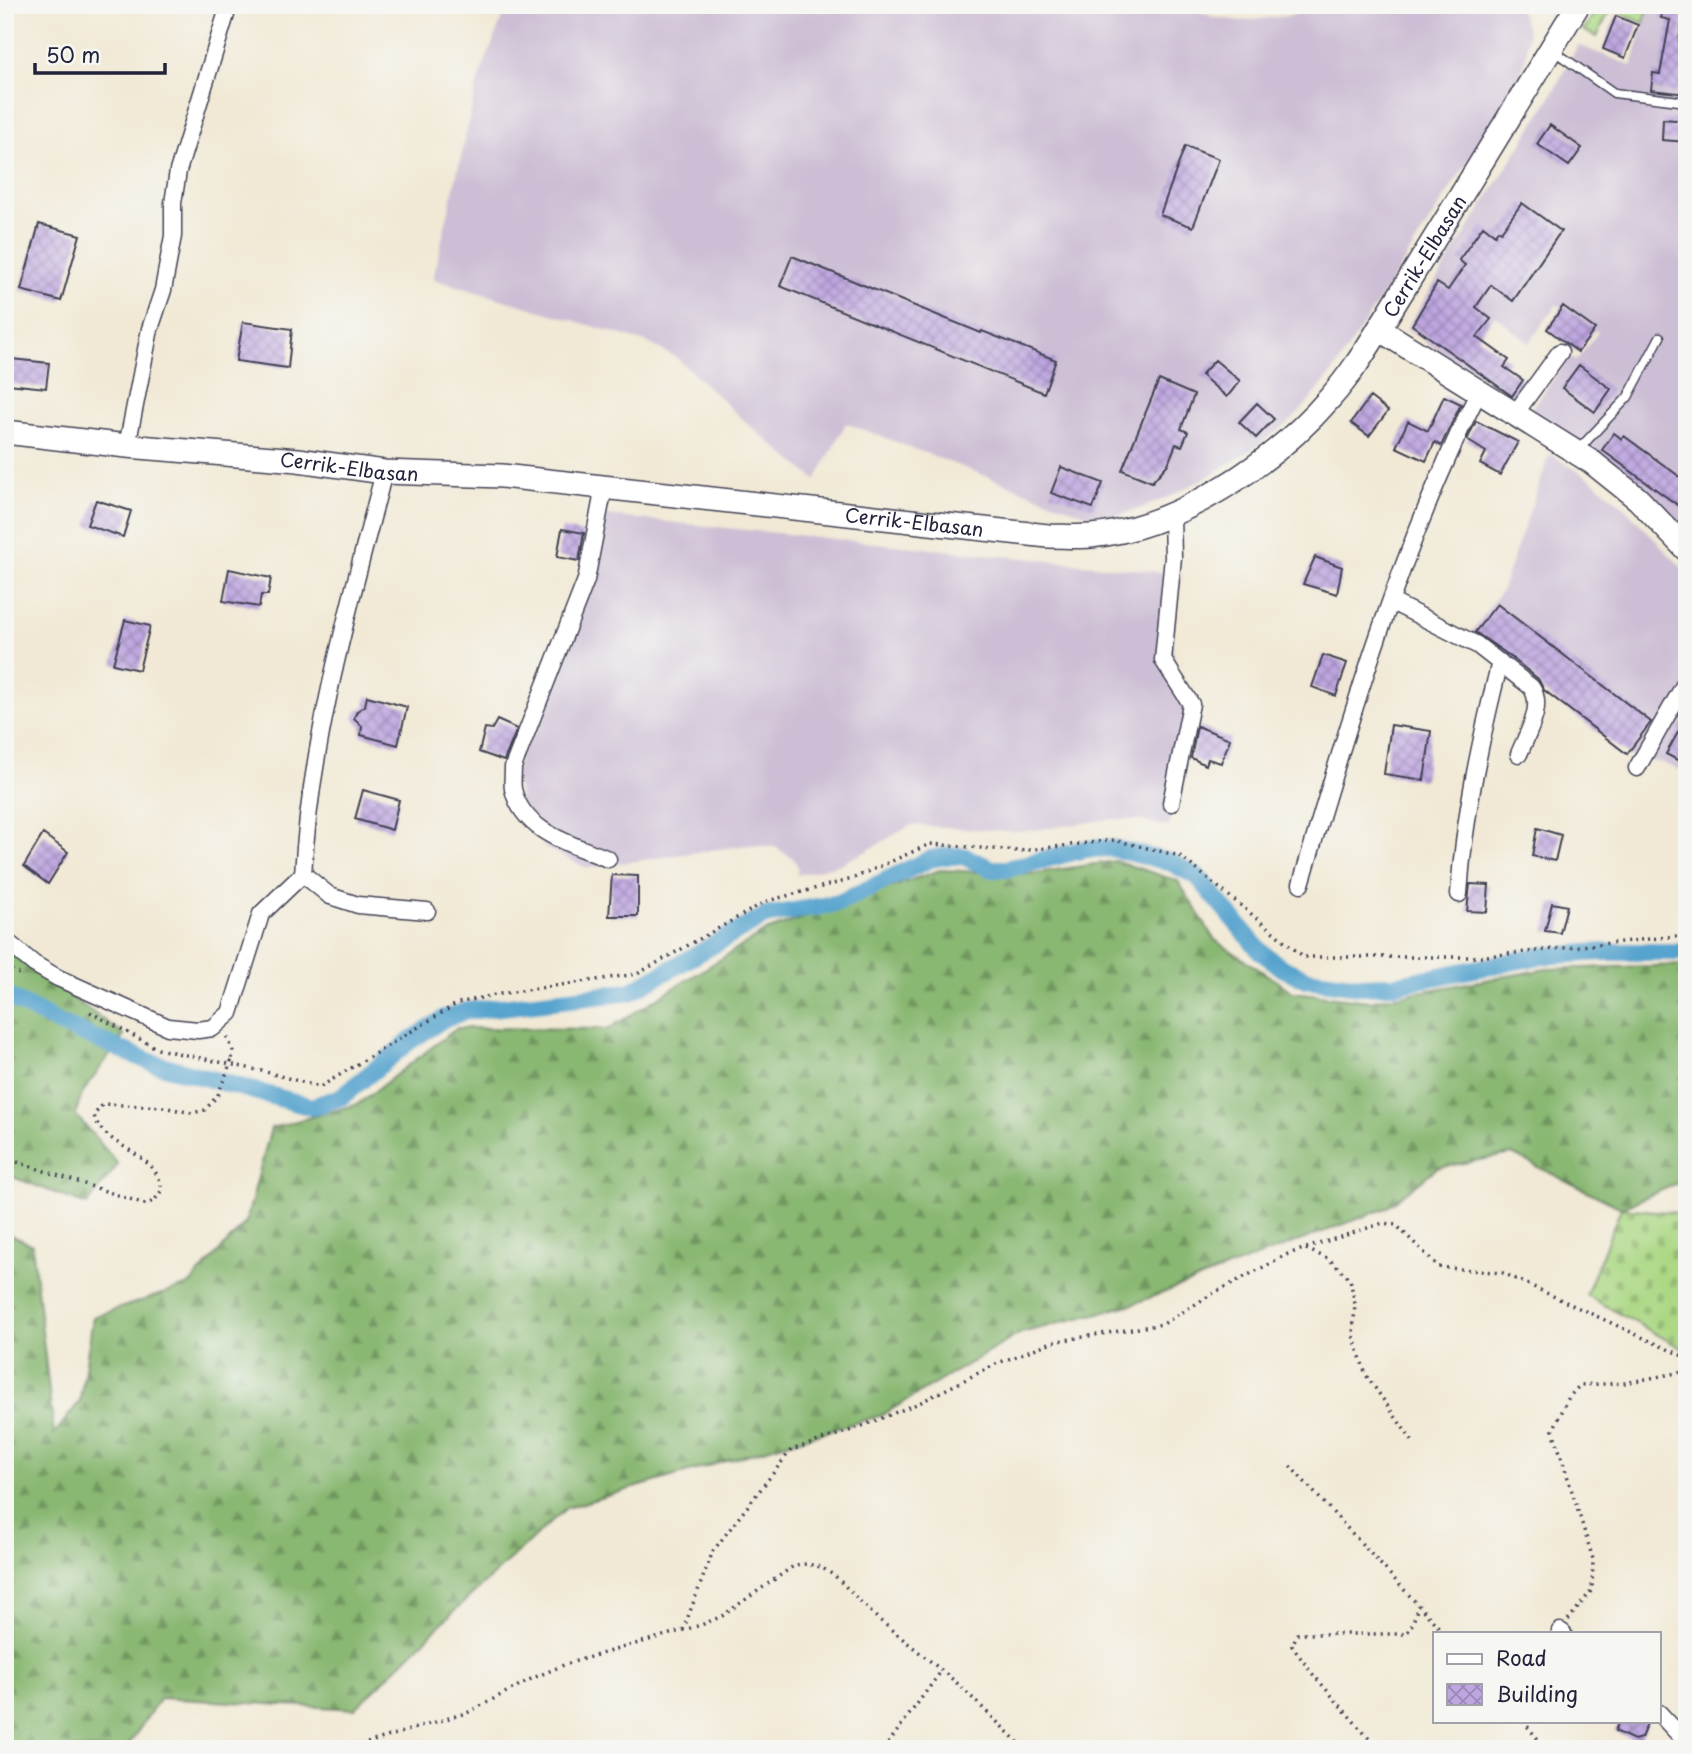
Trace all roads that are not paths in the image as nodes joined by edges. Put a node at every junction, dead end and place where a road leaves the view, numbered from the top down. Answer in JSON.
{"nodes":[{"id":1,"x":229,"y":5,"type":"edge"},
{"id":2,"x":1576,"y":10,"type":"edge"},
{"id":3,"x":1551,"y":49,"type":"junction"},
{"id":4,"x":1687,"y":102,"type":"edge"},
{"id":5,"x":1379,"y":329,"type":"junction"},
{"id":6,"x":1660,"y":337,"type":"dead end"},
{"id":7,"x":1560,"y":352,"type":"dead end"},
{"id":8,"x":1479,"y":391,"type":"junction"},
{"id":9,"x":1514,"y":415,"type":"junction"},
{"id":10,"x":5,"y":432,"type":"edge"},
{"id":11,"x":127,"y":446,"type":"junction"},
{"id":12,"x":1576,"y":453,"type":"junction"},
{"id":13,"x":384,"y":472,"type":"junction"},
{"id":14,"x":604,"y":487,"type":"junction"},
{"id":15,"x":1171,"y":515,"type":"junction"},
{"id":16,"x":1687,"y":550,"type":"edge"},
{"id":17,"x":1392,"y":602,"type":"junction"},
{"id":18,"x":1500,"y":662,"type":"junction"},
{"id":19,"x":1687,"y":680,"type":"edge"},
{"id":20,"x":1520,"y":754,"type":"dead end"},
{"id":21,"x":1637,"y":768,"type":"dead end"},
{"id":22,"x":1171,"y":803,"type":"dead end"},
{"id":23,"x":608,"y":859,"type":"dead end"},
{"id":24,"x":303,"y":874,"type":"junction"},
{"id":25,"x":1301,"y":884,"type":"dead end"},
{"id":26,"x":1459,"y":894,"type":"dead end"},
{"id":27,"x":427,"y":911,"type":"dead end"},
{"id":28,"x":5,"y":940,"type":"edge"},
{"id":29,"x":1660,"y":1714,"type":"edge"},
{"id":30,"x":1687,"y":1743,"type":"edge"}],
"edges":[{"from":1,"to":11,"type":"street"},
{"from":2,"to":3,"type":"main road","name":"Cerrik-Elbasan"},
{"from":3,"to":4,"type":"lane"},
{"from":3,"to":5,"type":"main road","name":"Cerrik-Elbasan"},
{"from":5,"to":8,"type":"main road"},
{"from":5,"to":15,"type":"main road","name":"Cerrik-Elbasan"},
{"from":6,"to":12,"type":"lane"},
{"from":7,"to":9,"type":"street"},
{"from":8,"to":9,"type":"main road"},
{"from":8,"to":17,"type":"street"},
{"from":9,"to":12,"type":"main road"},
{"from":10,"to":11,"type":"main road","name":"Cerrik-Elbasan"},
{"from":11,"to":13,"type":"main road","name":"Cerrik-Elbasan"},
{"from":12,"to":16,"type":"main road"},
{"from":13,"to":14,"type":"main road","name":"Cerrik-Elbasan"},
{"from":13,"to":24,"type":"street"},
{"from":14,"to":15,"type":"main road","name":"Cerrik-Elbasan"},
{"from":14,"to":23,"type":"street"},
{"from":15,"to":22,"type":"street"},
{"from":17,"to":18,"type":"street"},
{"from":17,"to":25,"type":"street"},
{"from":18,"to":20,"type":"street"},
{"from":18,"to":26,"type":"street"},
{"from":19,"to":21,"type":"street"},
{"from":24,"to":27,"type":"street"},
{"from":24,"to":28,"type":"street"},
{"from":29,"to":30,"type":"street"}]}
